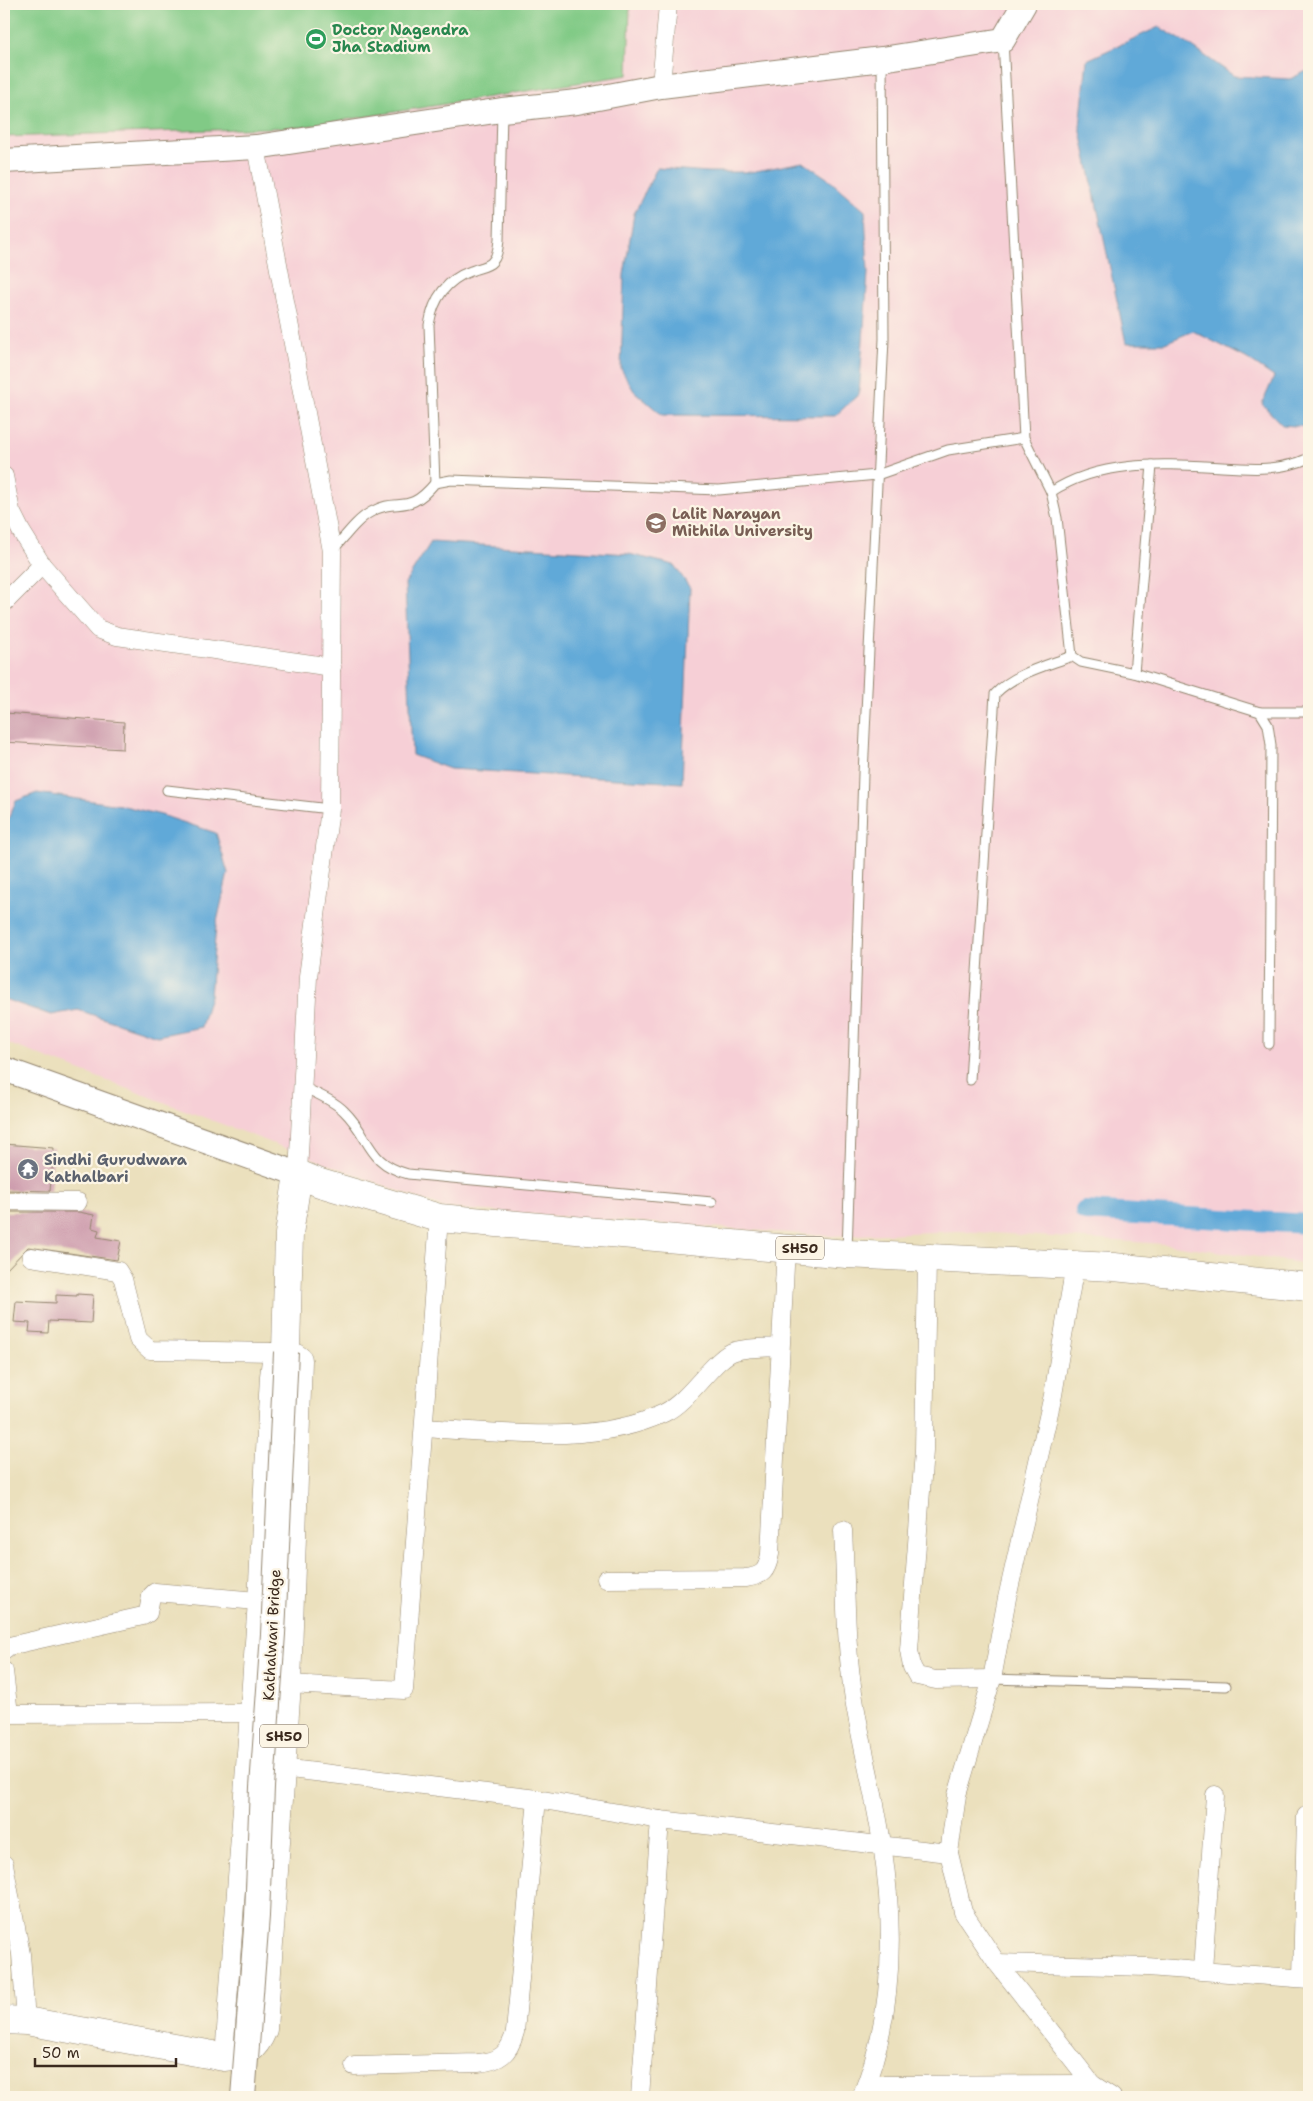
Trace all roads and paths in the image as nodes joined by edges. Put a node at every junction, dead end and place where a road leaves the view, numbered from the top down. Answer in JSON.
{"nodes":[{"id":1,"x":668,"y":4,"type":"edge"},
{"id":2,"x":1024,"y":4,"type":"edge"},
{"id":3,"x":1003,"y":40,"type":"junction"},
{"id":4,"x":882,"y":59,"type":"junction"},
{"id":5,"x":661,"y":86,"type":"junction"},
{"id":6,"x":502,"y":110,"type":"junction"},
{"id":7,"x":256,"y":147,"type":"junction"},
{"id":8,"x":4,"y":161,"type":"edge"},
{"id":9,"x":1024,"y":438,"type":"junction"},
{"id":10,"x":1309,"y":458,"type":"edge"},
{"id":11,"x":1152,"y":464,"type":"junction"},
{"id":12,"x":877,"y":475,"type":"junction"},
{"id":13,"x":4,"y":476,"type":"edge"},
{"id":14,"x":436,"y":483,"type":"junction"},
{"id":15,"x":1051,"y":492,"type":"junction"},
{"id":16,"x":332,"y":551,"type":"junction"},
{"id":17,"x":42,"y":565,"type":"junction"},
{"id":18,"x":4,"y":603,"type":"edge"},
{"id":19,"x":1072,"y":656,"type":"junction"},
{"id":20,"x":332,"y":667,"type":"junction"},
{"id":21,"x":1134,"y":673,"type":"junction"},
{"id":22,"x":1260,"y":712,"type":"junction"},
{"id":23,"x":1309,"y":712,"type":"edge"},
{"id":24,"x":167,"y":790,"type":"dead end"},
{"id":25,"x":330,"y":809,"type":"junction"},
{"id":26,"x":1269,"y":1044,"type":"dead end"},
{"id":27,"x":4,"y":1069,"type":"edge"},
{"id":28,"x":970,"y":1080,"type":"dead end"},
{"id":29,"x":301,"y":1086,"type":"junction"},
{"id":30,"x":298,"y":1174,"type":"junction"},
{"id":31,"x":4,"y":1201,"type":"edge"},
{"id":32,"x":78,"y":1202,"type":"dead end"},
{"id":33,"x":712,"y":1202,"type":"dead end"},
{"id":34,"x":439,"y":1218,"type":"junction"},
{"id":35,"x":786,"y":1247,"type":"junction"},
{"id":36,"x":847,"y":1254,"type":"junction"},
{"id":37,"x":31,"y":1257,"type":"dead end"},
{"id":38,"x":927,"y":1257,"type":"junction"},
{"id":39,"x":1075,"y":1265,"type":"junction"},
{"id":40,"x":1309,"y":1287,"type":"edge"},
{"id":41,"x":780,"y":1347,"type":"junction"},
{"id":42,"x":280,"y":1352,"type":"junction"},
{"id":43,"x":424,"y":1428,"type":"junction"},
{"id":44,"x":843,"y":1530,"type":"dead end"},
{"id":45,"x":606,"y":1579,"type":"dead end"},
{"id":46,"x":257,"y":1602,"type":"junction"},
{"id":47,"x":4,"y":1650,"type":"edge"},
{"id":48,"x":4,"y":1671,"type":"edge"},
{"id":49,"x":992,"y":1679,"type":"junction"},
{"id":50,"x":287,"y":1684,"type":"junction"},
{"id":51,"x":1226,"y":1686,"type":"dead end"},
{"id":52,"x":248,"y":1713,"type":"junction"},
{"id":53,"x":6,"y":1714,"type":"edge"},
{"id":54,"x":282,"y":1768,"type":"junction"},
{"id":55,"x":1215,"y":1795,"type":"dead end"},
{"id":56,"x":537,"y":1800,"type":"junction"},
{"id":57,"x":1306,"y":1816,"type":"dead end"},
{"id":58,"x":660,"y":1820,"type":"junction"},
{"id":59,"x":883,"y":1845,"type":"junction"},
{"id":60,"x":949,"y":1853,"type":"junction"},
{"id":61,"x":4,"y":1864,"type":"edge"},
{"id":62,"x":997,"y":1963,"type":"junction"},
{"id":63,"x":1203,"y":1970,"type":"junction"},
{"id":64,"x":1306,"y":1979,"type":"edge"},
{"id":65,"x":15,"y":2020,"type":"edge"},
{"id":66,"x":224,"y":2056,"type":"junction"},
{"id":67,"x":354,"y":2066,"type":"dead end"},
{"id":68,"x":1092,"y":2084,"type":"junction"},
{"id":69,"x":864,"y":2091,"type":"edge"},
{"id":70,"x":244,"y":2097,"type":"edge"},
{"id":71,"x":640,"y":2097,"type":"edge"},
{"id":72,"x":1112,"y":2097,"type":"edge"}],
"edges":[{"from":1,"to":5,"type":"street"},
{"from":2,"to":3,"type":"street"},
{"from":3,"to":4,"type":"street"},
{"from":3,"to":9,"type":"lane"},
{"from":4,"to":5,"type":"street"},
{"from":4,"to":12,"type":"lane"},
{"from":5,"to":6,"type":"street"},
{"from":6,"to":7,"type":"street"},
{"from":6,"to":14,"type":"lane"},
{"from":7,"to":8,"type":"street"},
{"from":7,"to":16,"type":"street"},
{"from":9,"to":12,"type":"lane"},
{"from":9,"to":15,"type":"lane"},
{"from":10,"to":11,"type":"lane"},
{"from":11,"to":15,"type":"lane"},
{"from":11,"to":21,"type":"lane"},
{"from":12,"to":14,"type":"lane"},
{"from":12,"to":36,"type":"lane"},
{"from":13,"to":17,"type":"street"},
{"from":14,"to":16,"type":"lane"},
{"from":15,"to":19,"type":"lane"},
{"from":16,"to":20,"type":"street"},
{"from":17,"to":18,"type":"street"},
{"from":17,"to":20,"type":"street"},
{"from":19,"to":21,"type":"lane"},
{"from":19,"to":28,"type":"lane"},
{"from":20,"to":25,"type":"street"},
{"from":21,"to":22,"type":"lane"},
{"from":22,"to":23,"type":"lane"},
{"from":22,"to":26,"type":"lane"},
{"from":24,"to":25,"type":"lane"},
{"from":25,"to":29,"type":"street"},
{"from":27,"to":30,"type":"street"},
{"from":29,"to":30,"type":"street"},
{"from":29,"to":33,"type":"lane"},
{"from":30,"to":34,"type":"main road","number":"SH50"},
{"from":30,"to":42,"type":"main road"},
{"from":31,"to":32,"type":"street"},
{"from":34,"to":35,"type":"main road","number":"SH50"},
{"from":34,"to":43,"type":"street"},
{"from":35,"to":36,"type":"main road","number":"SH50"},
{"from":35,"to":41,"type":"street"},
{"from":36,"to":38,"type":"main road","number":"SH50"},
{"from":37,"to":42,"type":"street"},
{"from":38,"to":39,"type":"main road","number":"SH50"},
{"from":38,"to":49,"type":"street"},
{"from":39,"to":40,"type":"main road","number":"SH50"},
{"from":39,"to":49,"type":"street"},
{"from":41,"to":43,"type":"street"},
{"from":41,"to":45,"type":"street"},
{"from":42,"to":46,"type":"street"},
{"from":42,"to":50,"type":"main road","number":"SH50"},
{"from":42,"to":70,"type":"street","name":"Kathalwari Bridge","bridge":true},
{"from":43,"to":50,"type":"street"},
{"from":44,"to":59,"type":"street"},
{"from":46,"to":47,"type":"street"},
{"from":46,"to":52,"type":"street"},
{"from":48,"to":53,"type":"street"},
{"from":49,"to":51,"type":"lane"},
{"from":49,"to":60,"type":"street"},
{"from":50,"to":54,"type":"main road","number":"SH50"},
{"from":52,"to":53,"type":"street"},
{"from":52,"to":66,"type":"street"},
{"from":54,"to":56,"type":"street"},
{"from":54,"to":66,"type":"main road","number":"SH50"},
{"from":55,"to":63,"type":"street"},
{"from":56,"to":58,"type":"street"},
{"from":56,"to":67,"type":"street"},
{"from":57,"to":64,"type":"street"},
{"from":58,"to":59,"type":"street"},
{"from":58,"to":71,"type":"street"},
{"from":59,"to":60,"type":"street"},
{"from":59,"to":69,"type":"street"},
{"from":60,"to":62,"type":"street"},
{"from":61,"to":65,"type":"street"},
{"from":62,"to":63,"type":"street"},
{"from":62,"to":68,"type":"street"},
{"from":63,"to":64,"type":"street"},
{"from":65,"to":66,"type":"main road","number":"SH50"},
{"from":68,"to":69,"type":"street"},
{"from":68,"to":72,"type":"street"}]}
